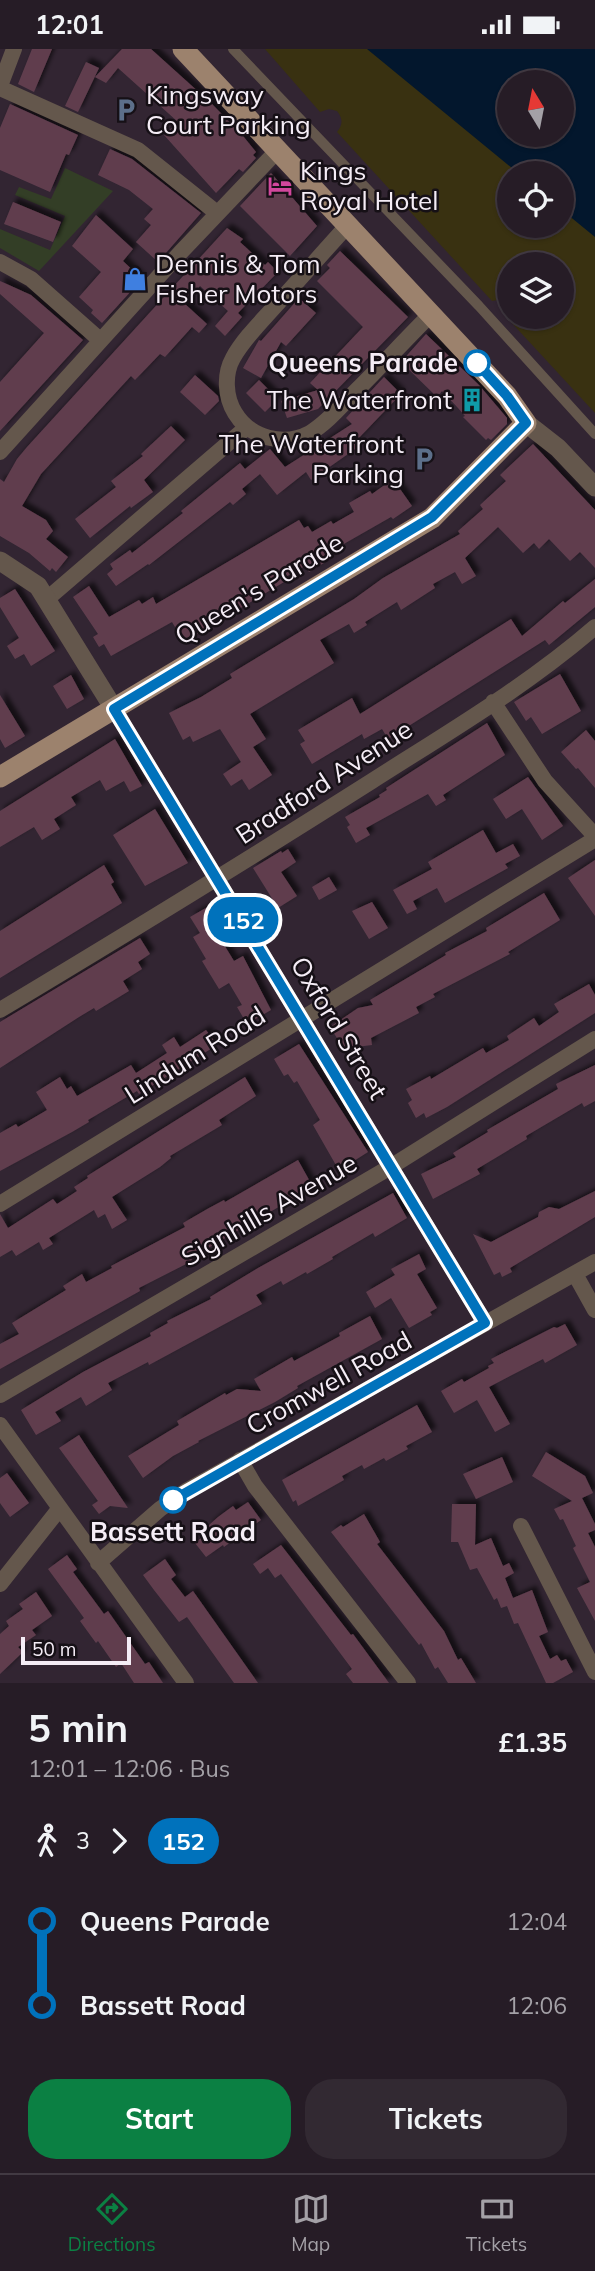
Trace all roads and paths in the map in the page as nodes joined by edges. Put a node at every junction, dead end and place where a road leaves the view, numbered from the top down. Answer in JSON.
{"nodes":[{"id":1,"x":14,"y":49,"type":"edge"},
{"id":2,"x":183,"y":49,"type":"edge"},
{"id":3,"x":233,"y":49,"type":"edge"},
{"id":4,"x":0,"y":87,"type":"edge"},
{"id":5,"x":278,"y":150,"type":"junction"},
{"id":6,"x":217,"y":213,"type":"junction"},
{"id":7,"x":348,"y":225,"type":"junction"},
{"id":8,"x":0,"y":262,"type":"edge"},
{"id":9,"x":431,"y":314,"type":"junction"},
{"id":10,"x":100,"y":340,"type":"junction"},
{"id":11,"x":526,"y":423,"type":"junction"},
{"id":12,"x":247,"y":427,"type":"junction"},
{"id":13,"x":595,"y":434,"type":"edge"},
{"id":14,"x":0,"y":451,"type":"edge"},
{"id":15,"x":595,"y":487,"type":"edge"},
{"id":16,"x":0,"y":561,"type":"edge"},
{"id":17,"x":47,"y":599,"type":"junction"},
{"id":18,"x":595,"y":627,"type":"edge"},
{"id":19,"x":493,"y":702,"type":"junction"},
{"id":20,"x":114,"y":709,"type":"junction"},
{"id":21,"x":0,"y":777,"type":"edge"},
{"id":22,"x":595,"y":837,"type":"edge"},
{"id":23,"x":218,"y":879,"type":"junction"},
{"id":24,"x":0,"y":1010,"type":"edge"},
{"id":25,"x":301,"y":1018,"type":"junction"},
{"id":26,"x":595,"y":1039,"type":"edge"},
{"id":27,"x":392,"y":1166,"type":"junction"},
{"id":28,"x":0,"y":1204,"type":"edge"},
{"id":29,"x":595,"y":1262,"type":"edge"},
{"id":30,"x":575,"y":1274,"type":"junction"},
{"id":31,"x":595,"y":1310,"type":"edge"},
{"id":32,"x":485,"y":1323,"type":"junction"},
{"id":33,"x":0,"y":1395,"type":"edge"},
{"id":34,"x":0,"y":1425,"type":"edge"},
{"id":35,"x":240,"y":1460,"type":"junction"},
{"id":36,"x":60,"y":1508,"type":"junction"},
{"id":37,"x":521,"y":1525,"type":"dead end"},
{"id":38,"x":98,"y":1563,"type":"junction"},
{"id":39,"x":0,"y":1584,"type":"edge"},
{"id":40,"x":595,"y":1672,"type":"edge"},
{"id":41,"x":186,"y":1683,"type":"edge"},
{"id":42,"x":408,"y":1683,"type":"edge"}],
"edges":[{"from":1,"to":4,"type":"street"},
{"from":2,"to":5,"type":"main road"},
{"from":3,"to":13,"type":"street"},
{"from":4,"to":6,"type":"street"},
{"from":5,"to":6,"type":"street"},
{"from":5,"to":7,"type":"main road"},
{"from":6,"to":10,"type":"street"},
{"from":7,"to":9,"type":"main road"},
{"from":7,"to":12,"type":"street"},
{"from":8,"to":10,"type":"street"},
{"from":9,"to":11,"type":"main road"},
{"from":9,"to":12,"type":"street"},
{"from":10,"to":14,"type":"street"},
{"from":11,"to":15,"type":"street"},
{"from":11,"to":20,"type":"main road","name":"Queen's Parade"},
{"from":12,"to":17,"type":"street"},
{"from":16,"to":17,"type":"street","name":"Oxford Street"},
{"from":17,"to":20,"type":"street","name":"Oxford Street"},
{"from":18,"to":19,"type":"street","name":"Bradford Avenue"},
{"from":19,"to":22,"type":"street"},
{"from":19,"to":23,"type":"street","name":"Bradford Avenue"},
{"from":20,"to":21,"type":"main road","name":"Queen's Parade"},
{"from":20,"to":23,"type":"street","name":"Oxford Street"},
{"from":22,"to":25,"type":"street","name":"Lindum Road"},
{"from":23,"to":24,"type":"street","name":"Bradford Avenue"},
{"from":23,"to":25,"type":"street","name":"Oxford Street"},
{"from":25,"to":27,"type":"street","name":"Oxford Street"},
{"from":25,"to":28,"type":"street","name":"Lindum Road"},
{"from":26,"to":27,"type":"street","name":"Signhills Avenue"},
{"from":27,"to":32,"type":"street","name":"Oxford Street"},
{"from":27,"to":33,"type":"street","name":"Signhills Avenue"},
{"from":29,"to":30,"type":"street","name":"Cromwell Road"},
{"from":30,"to":31,"type":"street"},
{"from":30,"to":32,"type":"street","name":"Cromwell Road"},
{"from":32,"to":35,"type":"street","name":"Cromwell Road"},
{"from":34,"to":36,"type":"street"},
{"from":35,"to":38,"type":"street","name":"Cromwell Road"},
{"from":35,"to":42,"type":"street"},
{"from":36,"to":38,"type":"street"},
{"from":36,"to":39,"type":"street"},
{"from":37,"to":40,"type":"street"},
{"from":38,"to":41,"type":"street"}]}
